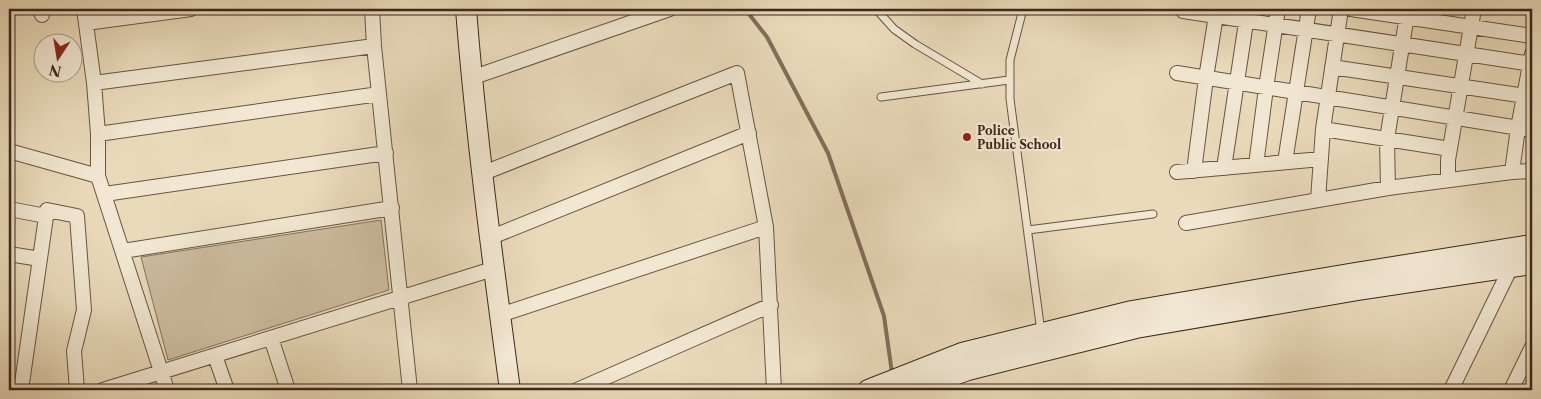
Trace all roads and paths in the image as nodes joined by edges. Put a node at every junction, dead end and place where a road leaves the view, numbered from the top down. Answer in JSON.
{"nodes":[{"id":1,"x":84,"y":9,"type":"edge"},
{"id":2,"x":191,"y":9,"type":"edge"},
{"id":3,"x":372,"y":9,"type":"edge"},
{"id":4,"x":466,"y":9,"type":"edge"},
{"id":5,"x":670,"y":9,"type":"edge"},
{"id":6,"x":876,"y":9,"type":"edge"},
{"id":7,"x":1023,"y":9,"type":"edge"},
{"id":8,"x":1278,"y":9,"type":"edge"},
{"id":9,"x":1309,"y":9,"type":"edge"},
{"id":10,"x":1341,"y":9,"type":"edge"},
{"id":11,"x":1351,"y":9,"type":"edge"},
{"id":12,"x":1474,"y":9,"type":"edge"},
{"id":13,"x":1183,"y":11,"type":"dead end"},
{"id":14,"x":1216,"y":13,"type":"edge"},
{"id":15,"x":1407,"y":13,"type":"edge"},
{"id":16,"x":634,"y":15,"type":"edge"},
{"id":17,"x":1247,"y":15,"type":"edge"},
{"id":18,"x":86,"y":24,"type":"junction"},
{"id":19,"x":1276,"y":26,"type":"junction"},
{"id":20,"x":1471,"y":26,"type":"junction"},
{"id":21,"x":1306,"y":30,"type":"junction"},
{"id":22,"x":1337,"y":35,"type":"junction"},
{"id":23,"x":1532,"y":36,"type":"edge"},
{"id":24,"x":1402,"y":45,"type":"junction"},
{"id":25,"x":374,"y":46,"type":"junction"},
{"id":26,"x":1466,"y":54,"type":"junction"},
{"id":27,"x":1532,"y":61,"type":"edge"},
{"id":28,"x":1332,"y":67,"type":"junction"},
{"id":29,"x":1177,"y":73,"type":"dead end"},
{"id":30,"x":1397,"y":76,"type":"junction"},
{"id":31,"x":471,"y":78,"type":"junction"},
{"id":32,"x":1206,"y":78,"type":"junction"},
{"id":33,"x":1009,"y":80,"type":"junction"},
{"id":34,"x":94,"y":83,"type":"junction"},
{"id":35,"x":1236,"y":83,"type":"junction"},
{"id":36,"x":982,"y":84,"type":"junction"},
{"id":37,"x":1460,"y":86,"type":"junction"},
{"id":38,"x":1266,"y":88,"type":"junction"},
{"id":39,"x":1296,"y":93,"type":"junction"},
{"id":40,"x":379,"y":94,"type":"junction"},
{"id":41,"x":1528,"y":96,"type":"edge"},
{"id":42,"x":881,"y":97,"type":"dead end"},
{"id":43,"x":1327,"y":98,"type":"junction"},
{"id":44,"x":1392,"y":108,"type":"junction"},
{"id":45,"x":1455,"y":118,"type":"junction"},
{"id":46,"x":1518,"y":128,"type":"junction"},
{"id":47,"x":1323,"y":130,"type":"junction"},
{"id":48,"x":1532,"y":130,"type":"edge"},
{"id":49,"x":749,"y":133,"type":"junction"},
{"id":50,"x":98,"y":134,"type":"junction"},
{"id":51,"x":1387,"y":139,"type":"junction"},
{"id":52,"x":1450,"y":149,"type":"junction"},
{"id":53,"x":9,"y":153,"type":"edge"},
{"id":54,"x":386,"y":153,"type":"junction"},
{"id":55,"x":1321,"y":159,"type":"junction"},
{"id":56,"x":1285,"y":162,"type":"junction"},
{"id":57,"x":1256,"y":165,"type":"junction"},
{"id":58,"x":1224,"y":168,"type":"junction"},
{"id":59,"x":1194,"y":171,"type":"junction"},
{"id":60,"x":1532,"y":171,"type":"edge"},
{"id":61,"x":1177,"y":172,"type":"dead end"},
{"id":62,"x":1512,"y":172,"type":"junction"},
{"id":63,"x":482,"y":174,"type":"junction"},
{"id":64,"x":98,"y":176,"type":"junction"},
{"id":65,"x":1448,"y":180,"type":"junction"},
{"id":66,"x":1388,"y":188,"type":"junction"},
{"id":67,"x":105,"y":194,"type":"junction"},
{"id":68,"x":1318,"y":200,"type":"junction"},
{"id":69,"x":392,"y":208,"type":"junction"},
{"id":70,"x":9,"y":209,"type":"edge"},
{"id":71,"x":1153,"y":214,"type":"dead end"},
{"id":72,"x":46,"y":216,"type":"junction"},
{"id":73,"x":1186,"y":223,"type":"dead end"},
{"id":74,"x":766,"y":227,"type":"junction"},
{"id":75,"x":1028,"y":230,"type":"junction"},
{"id":76,"x":489,"y":238,"type":"junction"},
{"id":77,"x":1532,"y":245,"type":"edge"},
{"id":78,"x":123,"y":252,"type":"junction"},
{"id":79,"x":9,"y":254,"type":"edge"},
{"id":80,"x":40,"y":259,"type":"junction"},
{"id":81,"x":1532,"y":264,"type":"edge"},
{"id":82,"x":1511,"y":267,"type":"junction"},
{"id":83,"x":493,"y":269,"type":"junction"},
{"id":84,"x":401,"y":298,"type":"junction"},
{"id":85,"x":771,"y":305,"type":"junction"},
{"id":86,"x":500,"y":315,"type":"junction"},
{"id":87,"x":271,"y":338,"type":"junction"},
{"id":88,"x":1043,"y":341,"type":"junction"},
{"id":89,"x":1532,"y":347,"type":"edge"},
{"id":90,"x":215,"y":356,"type":"junction"},
{"id":91,"x":161,"y":372,"type":"junction"},
{"id":92,"x":914,"y":386,"type":"edge"},
{"id":93,"x":109,"y":389,"type":"edge"},
{"id":94,"x":871,"y":389,"type":"edge"},
{"id":95,"x":21,"y":390,"type":"edge"},
{"id":96,"x":77,"y":390,"type":"edge"},
{"id":97,"x":167,"y":390,"type":"edge"},
{"id":98,"x":227,"y":390,"type":"edge"},
{"id":99,"x":288,"y":390,"type":"edge"},
{"id":100,"x":410,"y":390,"type":"edge"},
{"id":101,"x":510,"y":390,"type":"edge"},
{"id":102,"x":577,"y":390,"type":"edge"},
{"id":103,"x":774,"y":390,"type":"edge"},
{"id":104,"x":1451,"y":390,"type":"edge"},
{"id":105,"x":1511,"y":390,"type":"edge"}],
"edges":[{"from":1,"to":18,"type":"street"},
{"from":2,"to":18,"type":"street"},
{"from":3,"to":25,"type":"street"},
{"from":4,"to":31,"type":"main road"},
{"from":5,"to":16,"type":"street"},
{"from":6,"to":36,"type":"lane"},
{"from":7,"to":33,"type":"lane"},
{"from":8,"to":19,"type":"street"},
{"from":9,"to":21,"type":"street"},
{"from":10,"to":22,"type":"street"},
{"from":11,"to":15,"type":"street"},
{"from":12,"to":20,"type":"street"},
{"from":13,"to":14,"type":"street"},
{"from":14,"to":17,"type":"street"},
{"from":14,"to":32,"type":"street"},
{"from":15,"to":20,"type":"street"},
{"from":15,"to":24,"type":"street"},
{"from":16,"to":31,"type":"street"},
{"from":17,"to":19,"type":"street"},
{"from":17,"to":35,"type":"street"},
{"from":18,"to":34,"type":"street"},
{"from":19,"to":21,"type":"street"},
{"from":19,"to":38,"type":"street"},
{"from":20,"to":23,"type":"street"},
{"from":20,"to":26,"type":"street"},
{"from":21,"to":22,"type":"street"},
{"from":21,"to":39,"type":"street"},
{"from":22,"to":24,"type":"street"},
{"from":22,"to":28,"type":"street"},
{"from":24,"to":26,"type":"street"},
{"from":24,"to":30,"type":"street"},
{"from":25,"to":34,"type":"street"},
{"from":25,"to":40,"type":"street"},
{"from":26,"to":27,"type":"street"},
{"from":26,"to":37,"type":"street"},
{"from":27,"to":41,"type":"street"},
{"from":28,"to":30,"type":"street"},
{"from":28,"to":43,"type":"street"},
{"from":29,"to":32,"type":"street"},
{"from":30,"to":37,"type":"street"},
{"from":30,"to":44,"type":"street"},
{"from":31,"to":63,"type":"main road"},
{"from":32,"to":35,"type":"street"},
{"from":32,"to":59,"type":"street"},
{"from":33,"to":36,"type":"lane"},
{"from":33,"to":75,"type":"lane"},
{"from":34,"to":50,"type":"street"},
{"from":35,"to":38,"type":"street"},
{"from":35,"to":58,"type":"street"},
{"from":36,"to":42,"type":"lane"},
{"from":37,"to":41,"type":"street"},
{"from":37,"to":45,"type":"street"},
{"from":38,"to":39,"type":"street"},
{"from":38,"to":57,"type":"street"},
{"from":39,"to":43,"type":"street"},
{"from":39,"to":56,"type":"street"},
{"from":40,"to":50,"type":"street"},
{"from":40,"to":54,"type":"street"},
{"from":41,"to":46,"type":"street"},
{"from":43,"to":44,"type":"street"},
{"from":43,"to":47,"type":"street"},
{"from":44,"to":45,"type":"street"},
{"from":44,"to":51,"type":"street"},
{"from":45,"to":46,"type":"street"},
{"from":45,"to":52,"type":"street"},
{"from":46,"to":48,"type":"street"},
{"from":46,"to":62,"type":"street"},
{"from":47,"to":51,"type":"street"},
{"from":47,"to":55,"type":"street"},
{"from":49,"to":63,"type":"street"},
{"from":49,"to":74,"type":"street"},
{"from":49,"to":76,"type":"street"},
{"from":50,"to":64,"type":"street"},
{"from":51,"to":52,"type":"street"},
{"from":51,"to":66,"type":"street"},
{"from":52,"to":65,"type":"street"},
{"from":53,"to":64,"type":"street"},
{"from":54,"to":67,"type":"street"},
{"from":54,"to":69,"type":"street"},
{"from":55,"to":56,"type":"street"},
{"from":55,"to":68,"type":"street"},
{"from":56,"to":57,"type":"street"},
{"from":57,"to":58,"type":"street"},
{"from":58,"to":59,"type":"street"},
{"from":59,"to":61,"type":"street"},
{"from":60,"to":62,"type":"street"},
{"from":62,"to":65,"type":"street"},
{"from":63,"to":76,"type":"main road"},
{"from":64,"to":67,"type":"street"},
{"from":65,"to":66,"type":"street"},
{"from":66,"to":68,"type":"street"},
{"from":67,"to":78,"type":"street"},
{"from":68,"to":73,"type":"street"},
{"from":69,"to":78,"type":"street"},
{"from":69,"to":84,"type":"street"},
{"from":70,"to":72,"type":"street"},
{"from":71,"to":75,"type":"lane"},
{"from":72,"to":80,"type":"street"},
{"from":72,"to":96,"type":"street"},
{"from":74,"to":85,"type":"street"},
{"from":74,"to":86,"type":"street"},
{"from":75,"to":88,"type":"lane"},
{"from":76,"to":83,"type":"main road"},
{"from":77,"to":88,"type":"main road"},
{"from":78,"to":91,"type":"street"},
{"from":79,"to":80,"type":"street"},
{"from":80,"to":95,"type":"street"},
{"from":81,"to":82,"type":"main road"},
{"from":82,"to":88,"type":"main road"},
{"from":82,"to":104,"type":"street"},
{"from":83,"to":84,"type":"street"},
{"from":83,"to":86,"type":"main road"},
{"from":84,"to":87,"type":"street"},
{"from":84,"to":100,"type":"street"},
{"from":85,"to":102,"type":"street"},
{"from":85,"to":103,"type":"street"},
{"from":86,"to":101,"type":"main road"},
{"from":87,"to":90,"type":"street"},
{"from":87,"to":99,"type":"street"},
{"from":88,"to":92,"type":"main road"},
{"from":89,"to":105,"type":"street"},
{"from":90,"to":91,"type":"street"},
{"from":90,"to":98,"type":"street"},
{"from":91,"to":93,"type":"street"},
{"from":91,"to":97,"type":"street"},
{"from":92,"to":94,"type":"main road"}]}
